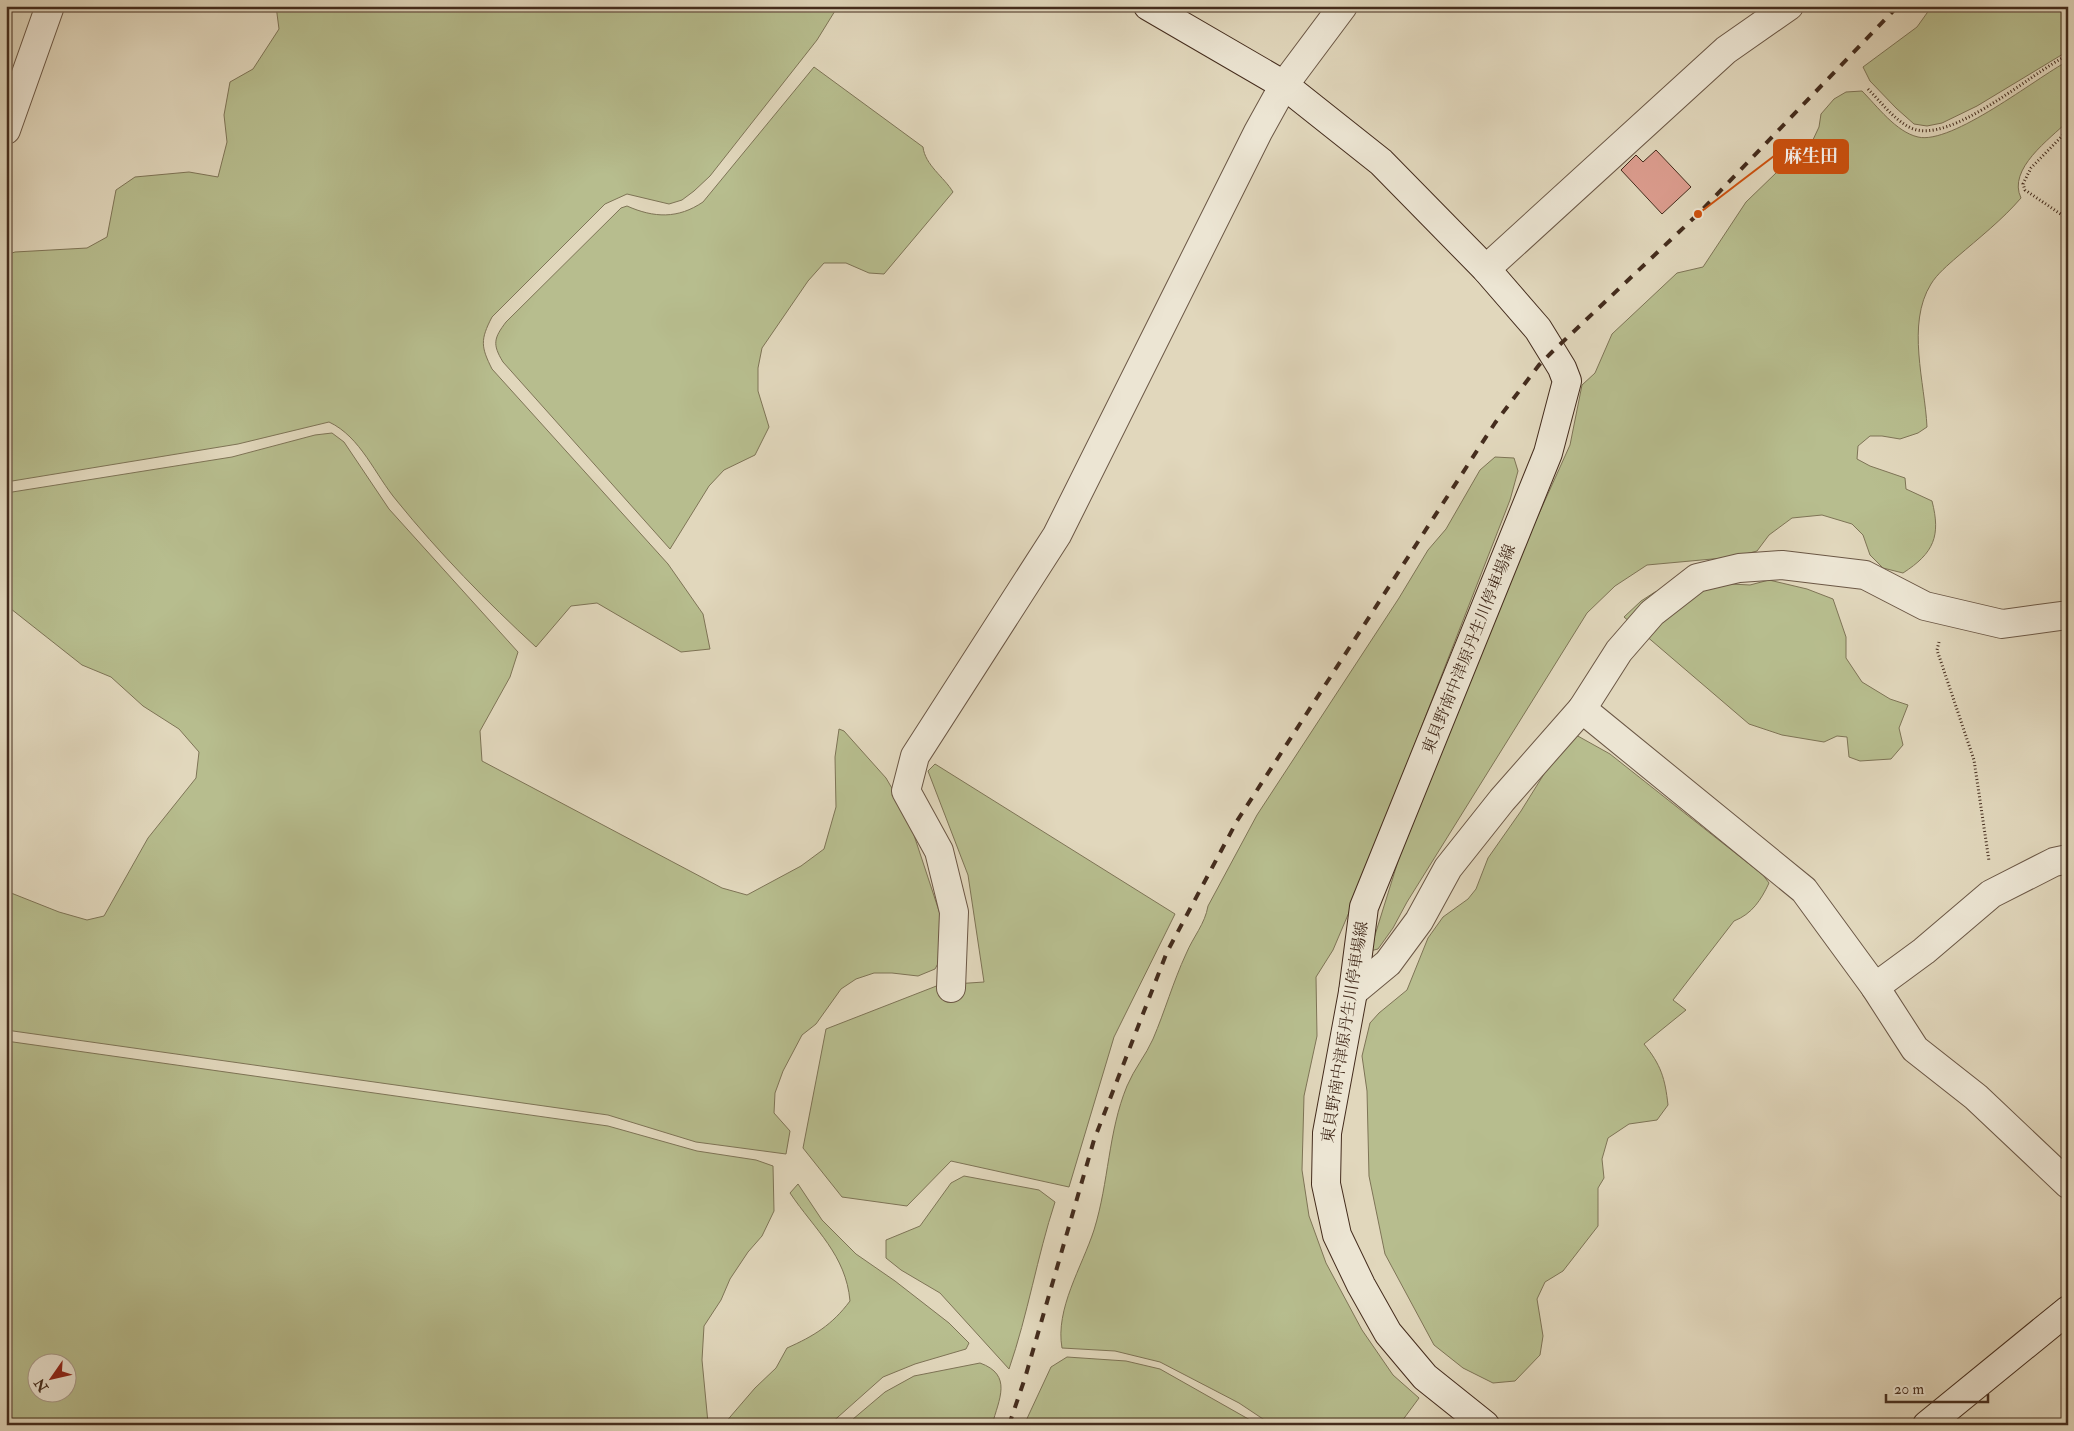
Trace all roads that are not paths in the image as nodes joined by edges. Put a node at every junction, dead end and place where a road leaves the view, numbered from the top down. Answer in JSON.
{"nodes":[{"id":1,"x":50,"y":6,"type":"edge"},
{"id":2,"x":1148,"y":6,"type":"edge"},
{"id":3,"x":1343,"y":6,"type":"edge"},
{"id":4,"x":1789,"y":6,"type":"edge"},
{"id":5,"x":1284,"y":85,"type":"junction"},
{"id":6,"x":6,"y":130,"type":"edge"},
{"id":7,"x":1486,"y":269,"type":"junction"},
{"id":8,"x":2068,"y":615,"type":"edge"},
{"id":9,"x":1582,"y":709,"type":"junction"},
{"id":10,"x":2068,"y":859,"type":"edge"},
{"id":11,"x":951,"y":988,"type":"dead end"},
{"id":12,"x":1876,"y":988,"type":"junction"},
{"id":13,"x":1353,"y":992,"type":"junction"},
{"id":14,"x":2068,"y":1184,"type":"edge"},
{"id":15,"x":2068,"y":1310,"type":"edge"},
{"id":16,"x":1485,"y":1425,"type":"edge"},
{"id":17,"x":1927,"y":1425,"type":"edge"}],
"edges":[{"from":1,"to":6,"type":"street"},
{"from":2,"to":5,"type":"street","name":"東貝野南中津原丹生川停車場線"},
{"from":3,"to":5,"type":"street"},
{"from":4,"to":7,"type":"street"},
{"from":5,"to":7,"type":"street","name":"東貝野南中津原丹生川停車場線"},
{"from":5,"to":11,"type":"street"},
{"from":7,"to":13,"type":"street","name":"東貝野南中津原丹生川停車場線"},
{"from":8,"to":9,"type":"street"},
{"from":9,"to":12,"type":"street"},
{"from":9,"to":13,"type":"street"},
{"from":10,"to":12,"type":"street"},
{"from":12,"to":14,"type":"street"},
{"from":13,"to":16,"type":"street","name":"東貝野南中津原丹生川停車場線"},
{"from":15,"to":17,"type":"street"}]}
